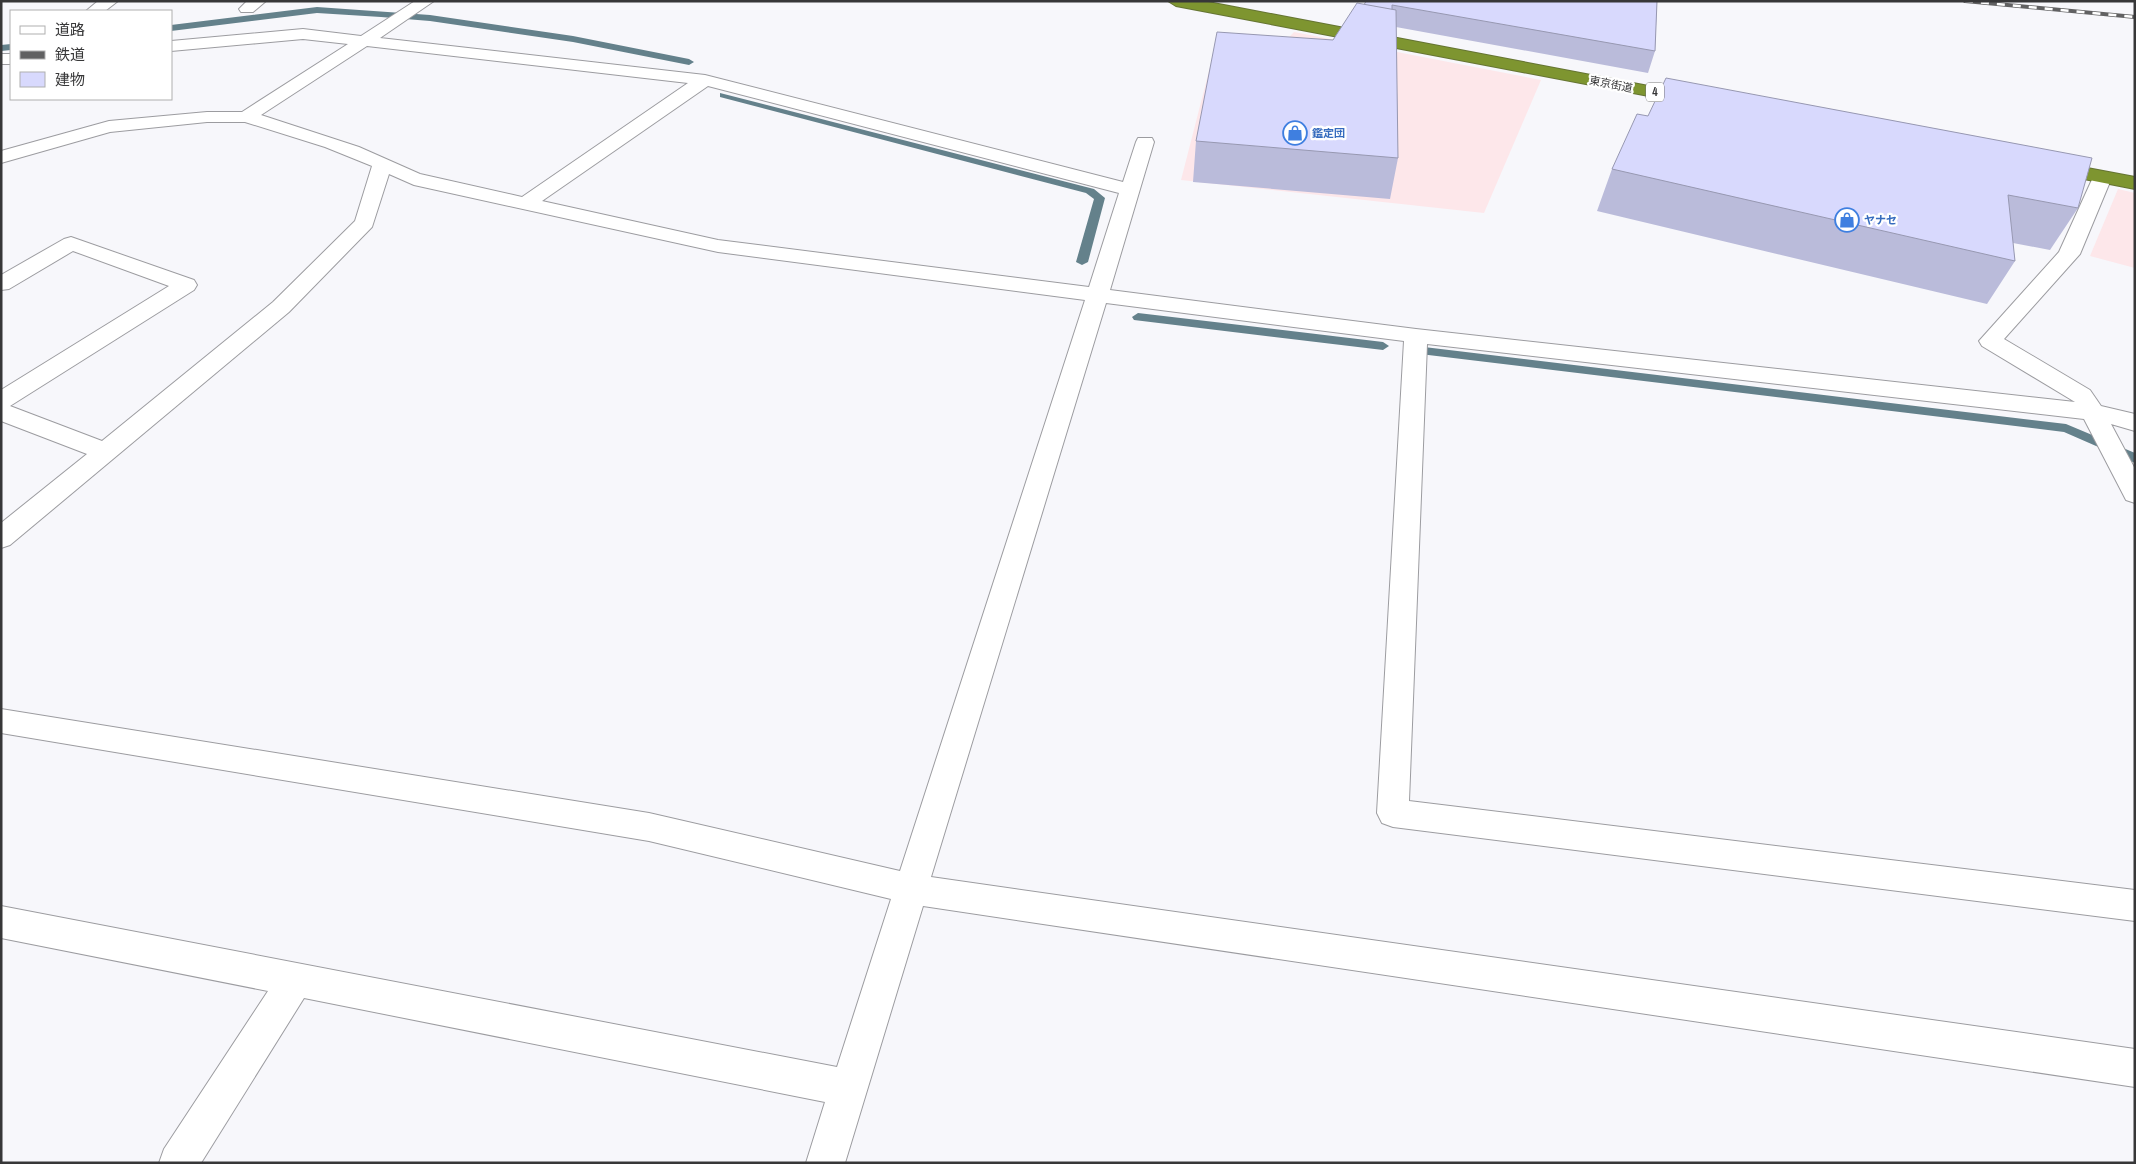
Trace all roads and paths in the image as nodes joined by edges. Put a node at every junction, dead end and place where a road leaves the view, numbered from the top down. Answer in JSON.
{"nodes":[{"id":1,"x":110,"y":1,"type":"edge"},
{"id":2,"x":426,"y":1,"type":"edge"},
{"id":3,"x":1176,"y":1,"type":"edge"},
{"id":4,"x":96,"y":10,"type":"edge"},
{"id":5,"x":365,"y":40,"type":"junction"},
{"id":6,"x":172,"y":46,"type":"edge"},
{"id":7,"x":705,"y":80,"type":"junction"},
{"id":8,"x":1712,"y":103,"type":"edge"},
{"id":9,"x":246,"y":117,"type":"junction"},
{"id":10,"x":1145,"y":142,"type":"dead end"},
{"id":11,"x":1,"y":157,"type":"edge"},
{"id":12,"x":383,"y":163,"type":"junction"},
{"id":13,"x":2033,"y":164,"type":"edge"},
{"id":14,"x":2102,"y":177,"type":"junction"},
{"id":15,"x":2135,"y":183,"type":"edge"},
{"id":16,"x":1130,"y":190,"type":"junction"},
{"id":17,"x":525,"y":204,"type":"junction"},
{"id":18,"x":1,"y":284,"type":"edge"},
{"id":19,"x":1096,"y":296,"type":"junction"},
{"id":20,"x":1416,"y":336,"type":"junction"},
{"id":21,"x":1,"y":401,"type":"edge"},
{"id":22,"x":1,"y":412,"type":"edge"},
{"id":23,"x":2092,"y":412,"type":"junction"},
{"id":24,"x":2135,"y":424,"type":"edge"},
{"id":25,"x":106,"y":452,"type":"junction"},
{"id":26,"x":2135,"y":494,"type":"edge"},
{"id":27,"x":1,"y":538,"type":"edge"},
{"id":28,"x":1,"y":721,"type":"edge"},
{"id":29,"x":911,"y":889,"type":"junction"},
{"id":30,"x":2135,"y":906,"type":"edge"},
{"id":31,"x":1,"y":922,"type":"edge"},
{"id":32,"x":296,"y":980,"type":"junction"},
{"id":33,"x":2135,"y":1068,"type":"edge"},
{"id":34,"x":848,"y":1088,"type":"junction"},
{"id":35,"x":178,"y":1163,"type":"edge"},
{"id":36,"x":825,"y":1163,"type":"edge"}],
"edges":[{"from":1,"to":4,"type":"street"},
{"from":2,"to":5,"type":"street"},
{"from":3,"to":8,"type":"highway","name":"東京街道","number":"4"},
{"from":5,"to":6,"type":"street"},
{"from":5,"to":7,"type":"street"},
{"from":5,"to":9,"type":"street"},
{"from":7,"to":16,"type":"street"},
{"from":7,"to":17,"type":"street"},
{"from":9,"to":11,"type":"street"},
{"from":9,"to":12,"type":"street"},
{"from":10,"to":16,"type":"street"},
{"from":12,"to":17,"type":"street"},
{"from":12,"to":25,"type":"street"},
{"from":13,"to":14,"type":"highway"},
{"from":14,"to":15,"type":"highway"},
{"from":14,"to":23,"type":"street"},
{"from":16,"to":19,"type":"street"},
{"from":17,"to":19,"type":"street"},
{"from":18,"to":21,"type":"street"},
{"from":19,"to":20,"type":"street"},
{"from":19,"to":29,"type":"street"},
{"from":20,"to":23,"type":"street"},
{"from":20,"to":30,"type":"street"},
{"from":22,"to":25,"type":"street"},
{"from":23,"to":24,"type":"street"},
{"from":23,"to":26,"type":"street"},
{"from":25,"to":27,"type":"street"},
{"from":28,"to":29,"type":"street"},
{"from":29,"to":33,"type":"street"},
{"from":29,"to":34,"type":"street"},
{"from":31,"to":32,"type":"street"},
{"from":32,"to":34,"type":"street"},
{"from":32,"to":35,"type":"street"},
{"from":34,"to":36,"type":"street"}]}
